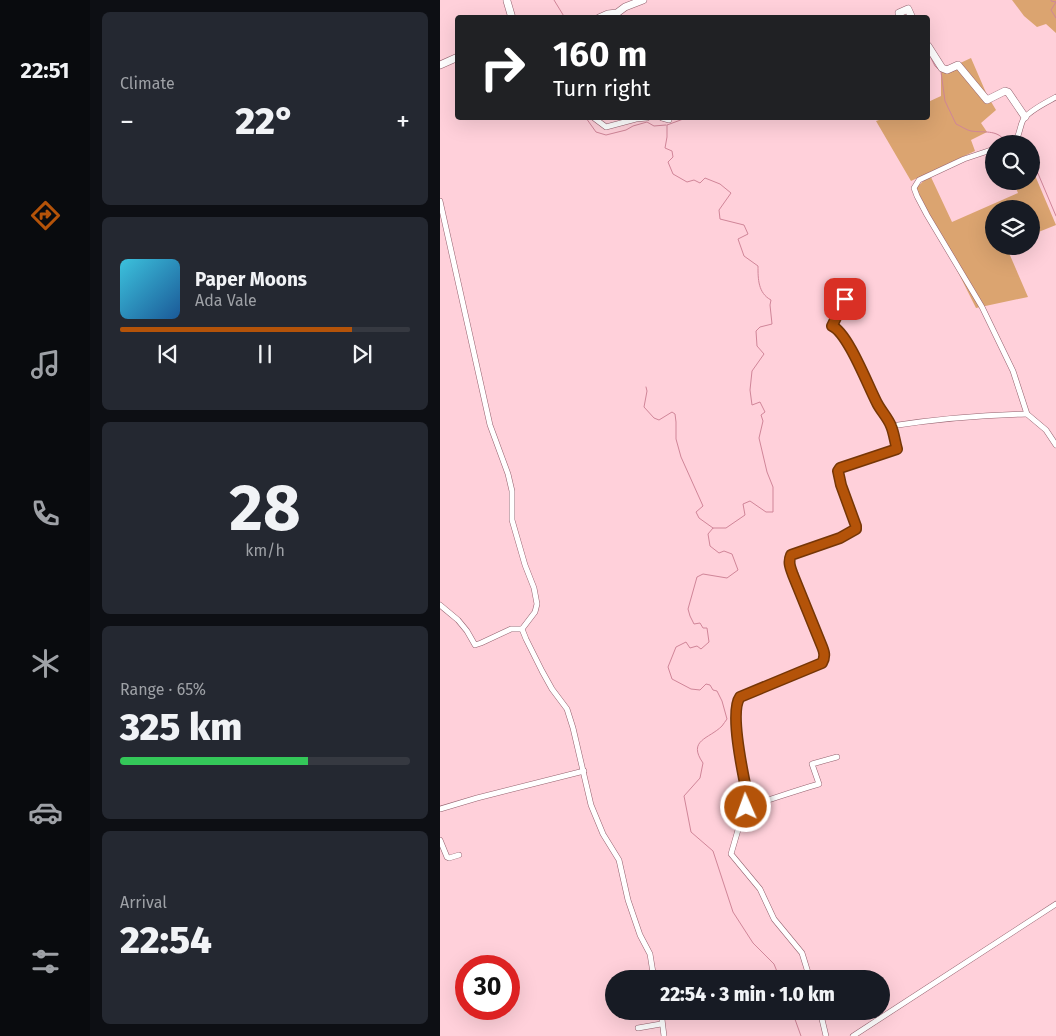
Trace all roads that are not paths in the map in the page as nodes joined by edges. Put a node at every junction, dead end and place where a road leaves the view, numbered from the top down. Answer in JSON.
{"nodes":[{"id":1,"x":643,"y":0,"type":"edge"},
{"id":2,"x":507,"y":1,"type":"dead end"},
{"id":3,"x":898,"y":13,"type":"dead end"},
{"id":4,"x":511,"y":15,"type":"edge"},
{"id":5,"x":606,"y":15,"type":"edge"},
{"id":6,"x":911,"y":15,"type":"edge"},
{"id":7,"x":930,"y":49,"type":"edge"},
{"id":8,"x":455,"y":58,"type":"edge"},
{"id":9,"x":440,"y":65,"type":"edge"},
{"id":10,"x":1056,"y":96,"type":"edge"},
{"id":11,"x":1025,"y":117,"type":"junction"},
{"id":12,"x":597,"y":120,"type":"edge"},
{"id":13,"x":632,"y":120,"type":"edge"},
{"id":14,"x":1018,"y":135,"type":"edge"},
{"id":15,"x":985,"y":152,"type":"edge"},
{"id":16,"x":440,"y":201,"type":"edge"},
{"id":17,"x":845,"y":299,"type":"dead end"},
{"id":18,"x":1027,"y":414,"type":"junction"},
{"id":19,"x":891,"y":426,"type":"junction"},
{"id":20,"x":1056,"y":444,"type":"edge"},
{"id":21,"x":440,"y":604,"type":"edge"},
{"id":22,"x":522,"y":629,"type":"junction"},
{"id":23,"x":837,"y":757,"type":"dead end"},
{"id":24,"x":584,"y":772,"type":"junction"},
{"id":25,"x":746,"y":807,"type":"junction"},
{"id":26,"x":440,"y":809,"type":"edge"},
{"id":27,"x":440,"y":840,"type":"edge"},
{"id":28,"x":459,"y":855,"type":"dead end"},
{"id":29,"x":1056,"y":904,"type":"edge"},
{"id":30,"x":653,"y":970,"type":"edge"},
{"id":31,"x":807,"y":970,"type":"edge"},
{"id":32,"x":662,"y":1020,"type":"edge"},
{"id":33,"x":822,"y":1020,"type":"edge"},
{"id":34,"x":662,"y":1024,"type":"junction"},
{"id":35,"x":638,"y":1028,"type":"dead end"},
{"id":36,"x":664,"y":1036,"type":"edge"},
{"id":37,"x":826,"y":1036,"type":"edge"},
{"id":38,"x":853,"y":1036,"type":"edge"}],
"edges":[{"from":1,"to":5,"type":"street"},
{"from":2,"to":4,"type":"street"},
{"from":3,"to":6,"type":"street"},
{"from":7,"to":11,"type":"street"},
{"from":8,"to":9,"type":"street"},
{"from":10,"to":11,"type":"street"},
{"from":11,"to":14,"type":"street"},
{"from":12,"to":13,"type":"street"},
{"from":15,"to":18,"type":"street"},
{"from":16,"to":22,"type":"street"},
{"from":17,"to":19,"type":"street"},
{"from":18,"to":19,"type":"street"},
{"from":18,"to":20,"type":"street"},
{"from":19,"to":25,"type":"street"},
{"from":21,"to":22,"type":"street"},
{"from":22,"to":24,"type":"street"},
{"from":23,"to":25,"type":"street"},
{"from":24,"to":26,"type":"street"},
{"from":24,"to":30,"type":"street"},
{"from":25,"to":31,"type":"street"},
{"from":27,"to":28,"type":"street"},
{"from":29,"to":38,"type":"street"},
{"from":32,"to":34,"type":"street"},
{"from":33,"to":37,"type":"street"},
{"from":34,"to":35,"type":"street"},
{"from":34,"to":36,"type":"street"}]}
